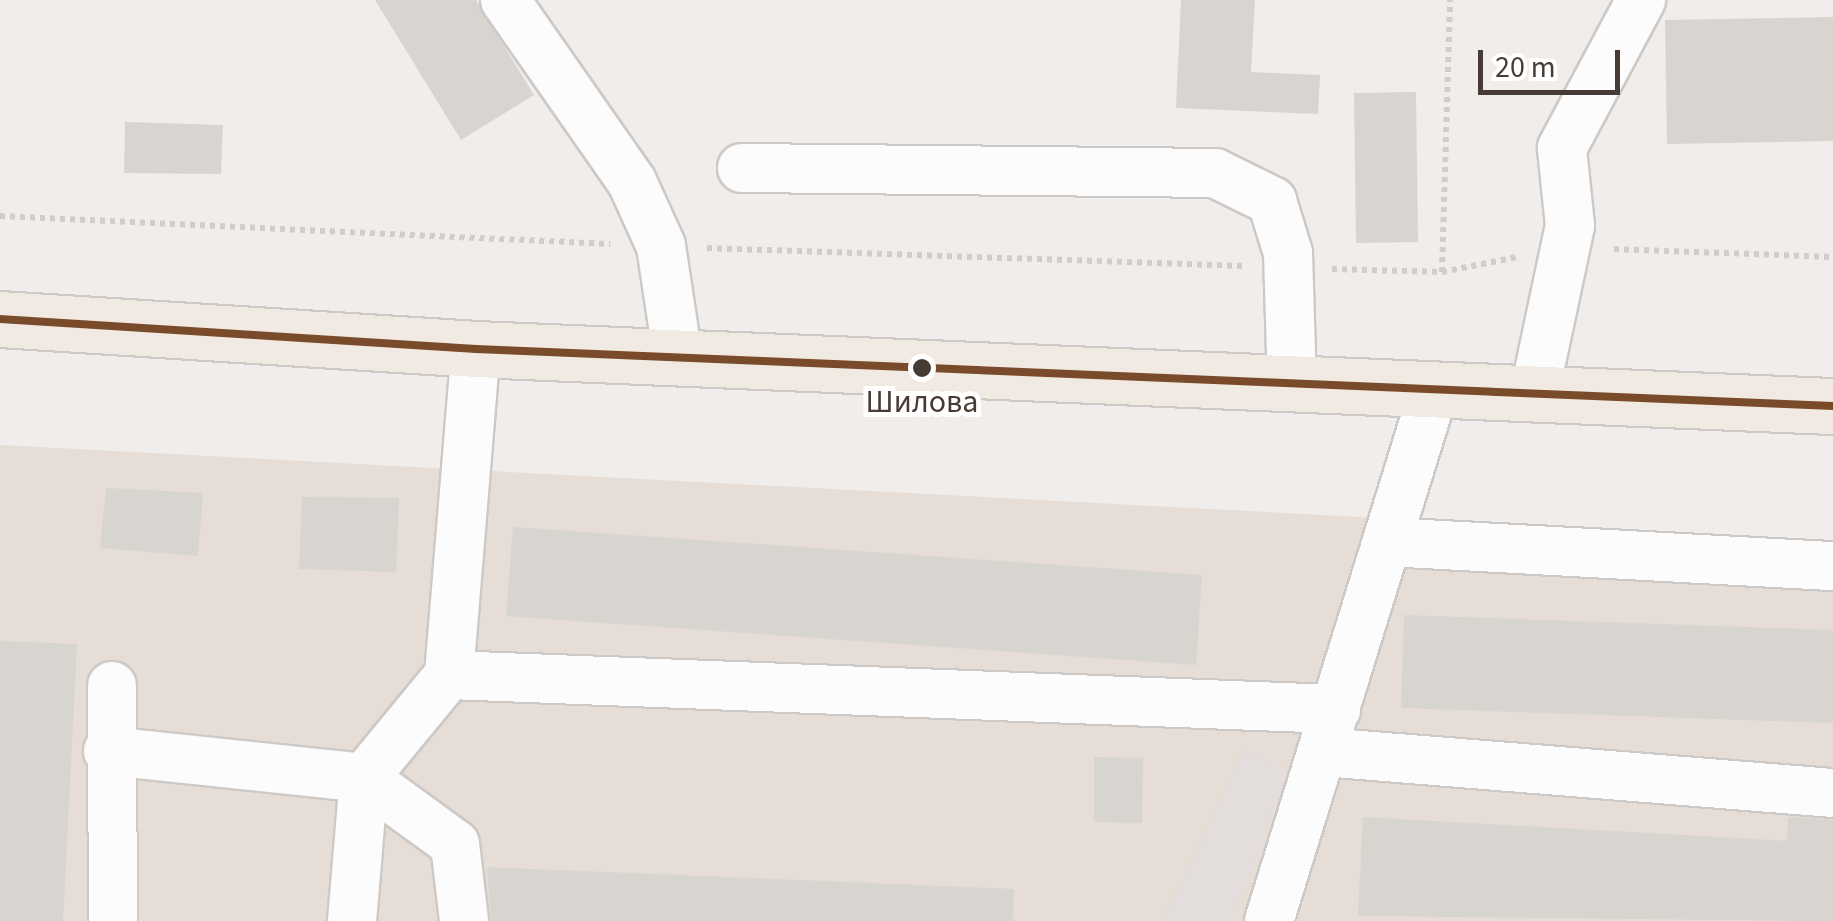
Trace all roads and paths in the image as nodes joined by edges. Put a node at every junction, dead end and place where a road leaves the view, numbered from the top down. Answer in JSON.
{"nodes":[{"id":1,"x":506,"y":0,"type":"edge"},
{"id":2,"x":1450,"y":0,"type":"edge"},
{"id":3,"x":1640,"y":0,"type":"edge"},
{"id":4,"x":742,"y":168,"type":"dead end"},
{"id":5,"x":0,"y":216,"type":"edge"},
{"id":6,"x":661,"y":246,"type":"junction"},
{"id":7,"x":1564,"y":247,"type":"junction"},
{"id":8,"x":1833,"y":256,"type":"edge"},
{"id":9,"x":1288,"y":268,"type":"junction"},
{"id":10,"x":1442,"y":272,"type":"junction"},
{"id":11,"x":0,"y":319,"type":"edge"},
{"id":12,"x":476,"y":349,"type":"junction"},
{"id":13,"x":678,"y":358,"type":"junction"},
{"id":14,"x":1292,"y":384,"type":"junction"},
{"id":15,"x":1434,"y":390,"type":"junction"},
{"id":16,"x":1534,"y":394,"type":"junction"},
{"id":17,"x":1833,"y":406,"type":"edge"},
{"id":18,"x":1387,"y":542,"type":"junction"},
{"id":19,"x":1833,"y":566,"type":"edge"},
{"id":20,"x":448,"y":676,"type":"junction"},
{"id":21,"x":112,"y":686,"type":"dead end"},
{"id":22,"x":1329,"y":731,"type":"junction"},
{"id":23,"x":108,"y":751,"type":"junction"},
{"id":24,"x":364,"y":778,"type":"junction"},
{"id":25,"x":1833,"y":793,"type":"edge"},
{"id":26,"x":113,"y":921,"type":"edge"},
{"id":27,"x":352,"y":921,"type":"edge"},
{"id":28,"x":464,"y":921,"type":"edge"},
{"id":29,"x":1269,"y":921,"type":"edge"}],
"edges":[{"from":1,"to":6,"type":"lane"},
{"from":2,"to":10,"type":"path"},
{"from":3,"to":7,"type":"lane"},
{"from":4,"to":9,"type":"lane"},
{"from":5,"to":6,"type":"path"},
{"from":6,"to":9,"type":"path"},
{"from":6,"to":13,"type":"lane"},
{"from":7,"to":8,"type":"path"},
{"from":7,"to":10,"type":"path"},
{"from":7,"to":16,"type":"lane"},
{"from":9,"to":10,"type":"path"},
{"from":9,"to":14,"type":"lane"},
{"from":11,"to":12,"type":"main road"},
{"from":12,"to":13,"type":"main road"},
{"from":12,"to":20,"type":"lane"},
{"from":13,"to":14,"type":"main road"},
{"from":14,"to":15,"type":"main road"},
{"from":15,"to":16,"type":"main road"},
{"from":15,"to":18,"type":"lane"},
{"from":16,"to":17,"type":"main road"},
{"from":18,"to":19,"type":"lane"},
{"from":18,"to":22,"type":"lane"},
{"from":20,"to":22,"type":"lane"},
{"from":20,"to":24,"type":"lane"},
{"from":21,"to":23,"type":"lane"},
{"from":22,"to":25,"type":"lane"},
{"from":22,"to":29,"type":"lane"},
{"from":23,"to":24,"type":"lane"},
{"from":23,"to":26,"type":"lane"},
{"from":24,"to":27,"type":"lane"},
{"from":24,"to":28,"type":"lane"}]}
